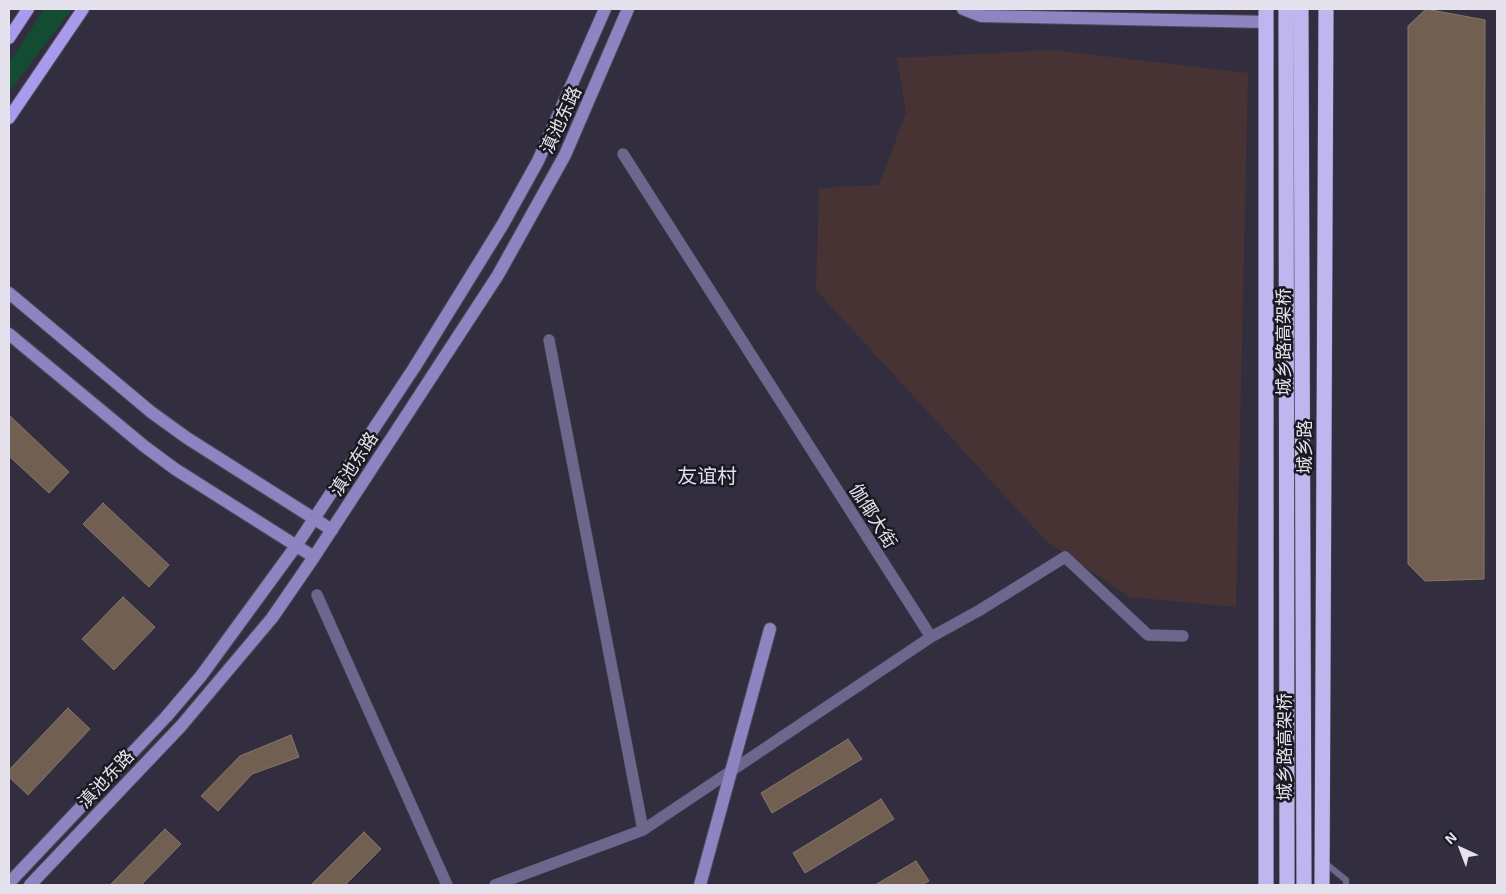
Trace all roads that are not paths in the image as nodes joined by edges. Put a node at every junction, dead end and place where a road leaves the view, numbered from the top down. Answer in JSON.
{"nodes":[{"id":1,"x":28,"y":9,"type":"edge"},
{"id":2,"x":83,"y":9,"type":"edge"},
{"id":3,"x":606,"y":9,"type":"edge"},
{"id":4,"x":628,"y":9,"type":"edge"},
{"id":5,"x":963,"y":9,"type":"edge"},
{"id":6,"x":1286,"y":9,"type":"edge"},
{"id":7,"x":1301,"y":9,"type":"edge"},
{"id":8,"x":1326,"y":9,"type":"edge"},
{"id":9,"x":1266,"y":15,"type":"edge"},
{"id":10,"x":9,"y":38,"type":"edge"},
{"id":11,"x":9,"y":118,"type":"edge"},
{"id":12,"x":623,"y":154,"type":"dead end"},
{"id":13,"x":9,"y":293,"type":"edge"},
{"id":14,"x":9,"y":334,"type":"edge"},
{"id":15,"x":548,"y":340,"type":"dead end"},
{"id":16,"x":314,"y":519,"type":"junction"},
{"id":17,"x":332,"y":530,"type":"junction"},
{"id":18,"x":296,"y":546,"type":"junction"},
{"id":19,"x":314,"y":557,"type":"junction"},
{"id":20,"x":317,"y":595,"type":"dead end"},
{"id":21,"x":770,"y":629,"type":"dead end"},
{"id":22,"x":1183,"y":636,"type":"dead end"},
{"id":23,"x":931,"y":638,"type":"junction"},
{"id":24,"x":644,"y":830,"type":"junction"},
{"id":25,"x":1322,"y":860,"type":"junction"},
{"id":26,"x":9,"y":883,"type":"edge"},
{"id":27,"x":30,"y":885,"type":"edge"},
{"id":28,"x":447,"y":885,"type":"edge"},
{"id":29,"x":496,"y":885,"type":"edge"},
{"id":30,"x":700,"y":885,"type":"edge"},
{"id":31,"x":1266,"y":885,"type":"edge"},
{"id":32,"x":1287,"y":885,"type":"edge"},
{"id":33,"x":1304,"y":885,"type":"edge"},
{"id":34,"x":1322,"y":885,"type":"edge"},
{"id":35,"x":1346,"y":885,"type":"edge"}],
"edges":[{"from":1,"to":10,"type":"main road"},
{"from":2,"to":11,"type":"main road"},
{"from":3,"to":16,"type":"street","name":"滇池东路"},
{"from":4,"to":17,"type":"street","name":"滇池东路"},
{"from":5,"to":9,"type":"street"},
{"from":6,"to":32,"type":"highway","name":"城乡路高架桥"},
{"from":7,"to":33,"type":"highway","name":"城乡路高架桥"},
{"from":8,"to":25,"type":"highway","name":"城乡路"},
{"from":9,"to":31,"type":"highway"},
{"from":12,"to":23,"type":"street","name":"伽倻大街"},
{"from":13,"to":16,"type":"street"},
{"from":14,"to":18,"type":"street"},
{"from":15,"to":24,"type":"street"},
{"from":16,"to":17,"type":"street"},
{"from":16,"to":18,"type":"street","name":"滇池东路"},
{"from":17,"to":19,"type":"street","name":"滇池东路"},
{"from":18,"to":19,"type":"street"},
{"from":18,"to":26,"type":"street","name":"滇池东路"},
{"from":19,"to":27,"type":"street","name":"滇池东路"},
{"from":20,"to":28,"type":"street"},
{"from":21,"to":30,"type":"street"},
{"from":22,"to":23,"type":"street"},
{"from":23,"to":24,"type":"street"},
{"from":24,"to":29,"type":"street"},
{"from":25,"to":34,"type":"highway","name":"城乡路"},
{"from":25,"to":35,"type":"lane"}]}
